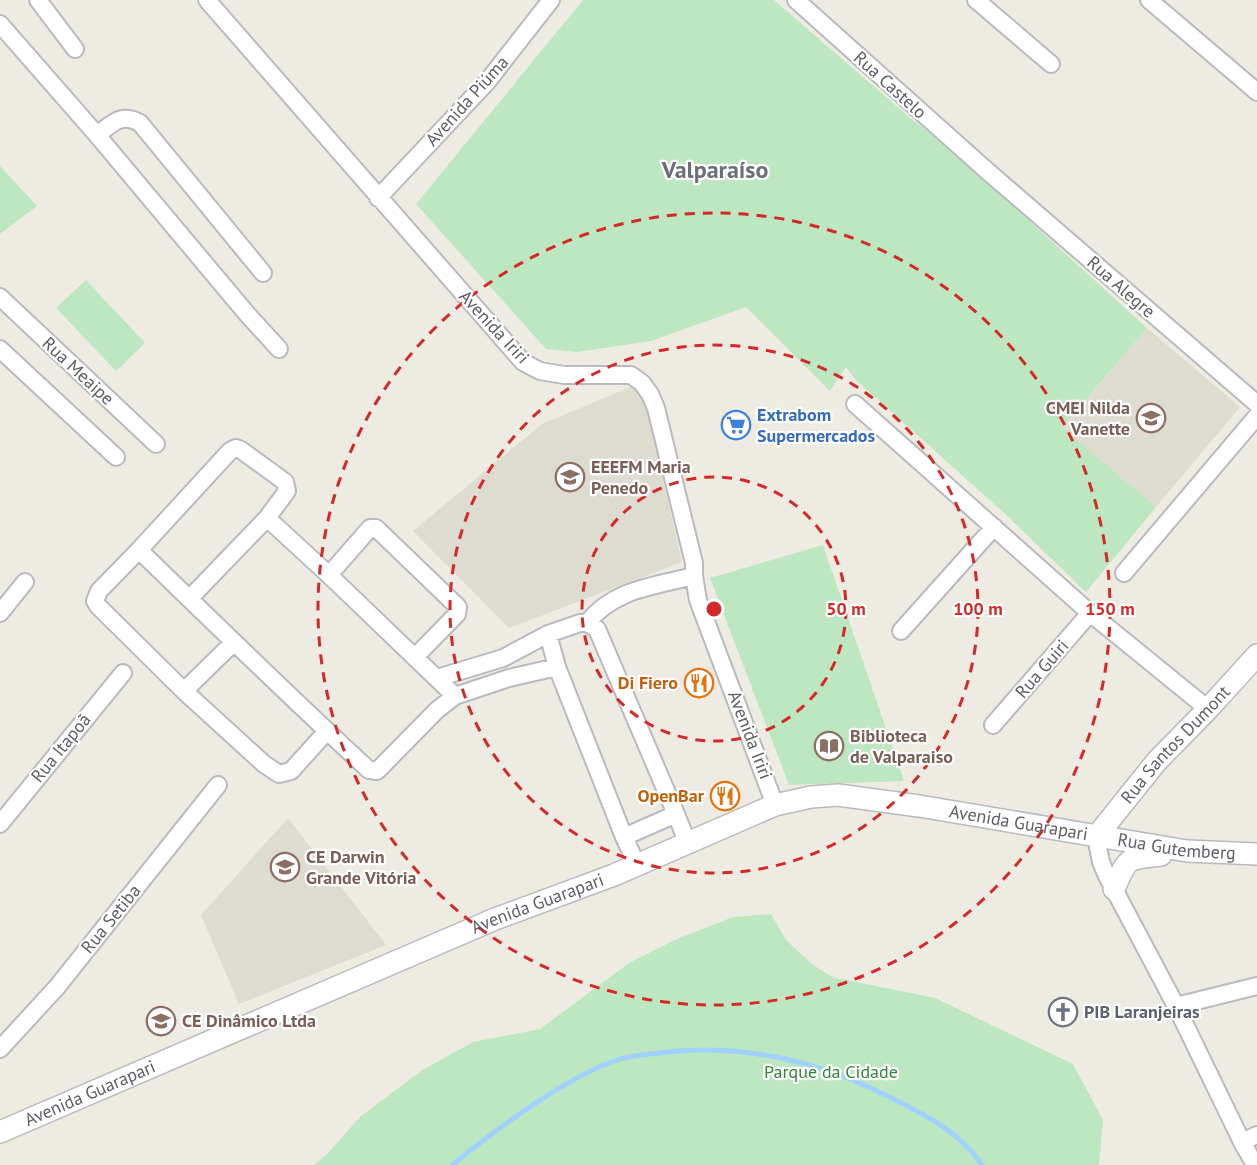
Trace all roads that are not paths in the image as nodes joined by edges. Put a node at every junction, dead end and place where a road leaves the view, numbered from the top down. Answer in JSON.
{"nodes":[{"id":1,"x":38,"y":0,"type":"edge"},
{"id":2,"x":207,"y":0,"type":"edge"},
{"id":3,"x":551,"y":0,"type":"edge"},
{"id":4,"x":796,"y":0,"type":"edge"},
{"id":5,"x":975,"y":0,"type":"edge"},
{"id":6,"x":1149,"y":0,"type":"edge"},
{"id":7,"x":0,"y":24,"type":"edge"},
{"id":8,"x":75,"y":49,"type":"dead end"},
{"id":9,"x":1051,"y":64,"type":"dead end"},
{"id":10,"x":1257,"y":92,"type":"edge"},
{"id":11,"x":97,"y":135,"type":"junction"},
{"id":12,"x":985,"y":169,"type":"joint"},
{"id":13,"x":378,"y":198,"type":"junction"},
{"id":14,"x":263,"y":273,"type":"dead end"},
{"id":15,"x":0,"y":297,"type":"edge"},
{"id":16,"x":0,"y":349,"type":"edge"},
{"id":17,"x":279,"y":349,"type":"dead end"},
{"id":18,"x":855,"y":404,"type":"dead end"},
{"id":19,"x":1257,"y":404,"type":"edge"},
{"id":20,"x":1257,"y":416,"type":"edge"},
{"id":21,"x":156,"y":444,"type":"dead end"},
{"id":22,"x":116,"y":457,"type":"dead end"},
{"id":23,"x":267,"y":518,"type":"junction"},
{"id":24,"x":994,"y":527,"type":"junction"},
{"id":25,"x":139,"y":550,"type":"junction"},
{"id":26,"x":1124,"y":573,"type":"dead end"},
{"id":27,"x":329,"y":574,"type":"junction"},
{"id":28,"x":694,"y":576,"type":"junction"},
{"id":29,"x":25,"y":582,"type":"dead end"},
{"id":30,"x":189,"y":599,"type":"junction"},
{"id":31,"x":0,"y":613,"type":"edge"},
{"id":32,"x":1090,"y":613,"type":"junction"},
{"id":33,"x":587,"y":623,"type":"junction"},
{"id":34,"x":901,"y":631,"type":"dead end"},
{"id":35,"x":548,"y":634,"type":"junction"},
{"id":36,"x":234,"y":642,"type":"junction"},
{"id":37,"x":1257,"y":655,"type":"edge"},
{"id":38,"x":415,"y":657,"type":"junction"},
{"id":39,"x":557,"y":667,"type":"junction"},
{"id":40,"x":123,"y":673,"type":"dead end"},
{"id":41,"x":437,"y":678,"type":"junction"},
{"id":42,"x":184,"y":691,"type":"junction"},
{"id":43,"x":454,"y":696,"type":"junction"},
{"id":44,"x":1208,"y":709,"type":"junction"},
{"id":45,"x":993,"y":725,"type":"dead end"},
{"id":46,"x":327,"y":731,"type":"junction"},
{"id":47,"x":218,"y":785,"type":"dead end"},
{"id":48,"x":776,"y":805,"type":"junction"},
{"id":49,"x":1117,"y":810,"type":"junction"},
{"id":50,"x":676,"y":814,"type":"junction"},
{"id":51,"x":0,"y":824,"type":"edge"},
{"id":52,"x":624,"y":837,"type":"junction"},
{"id":53,"x":1096,"y":837,"type":"junction"},
{"id":54,"x":688,"y":844,"type":"junction"},
{"id":55,"x":1147,"y":845,"type":"junction"},
{"id":56,"x":1176,"y":850,"type":"junction"},
{"id":57,"x":1257,"y":854,"type":"edge"},
{"id":58,"x":638,"y":864,"type":"junction"},
{"id":59,"x":1114,"y":889,"type":"junction"},
{"id":60,"x":1257,"y":986,"type":"edge"},
{"id":61,"x":1176,"y":1006,"type":"junction"},
{"id":62,"x":0,"y":1049,"type":"edge"},
{"id":63,"x":0,"y":1132,"type":"edge"},
{"id":64,"x":1249,"y":1139,"type":"edge"},
{"id":65,"x":1255,"y":1165,"type":"edge"}],
"edges":[{"from":1,"to":8,"type":"street"},
{"from":2,"to":13,"type":"street","name":"Avenida Iriri"},
{"from":3,"to":13,"type":"street","name":"Avenida Piúma"},
{"from":4,"to":12,"type":"street","name":"Rua Castelo"},
{"from":5,"to":9,"type":"street"},
{"from":6,"to":10,"type":"street"},
{"from":7,"to":11,"type":"street"},
{"from":11,"to":14,"type":"street"},
{"from":11,"to":17,"type":"street"},
{"from":12,"to":19,"type":"street","name":"Rua Alegre"},
{"from":13,"to":28,"type":"street","name":"Avenida Iriri"},
{"from":15,"to":21,"type":"street","name":"Rua Meaipe"},
{"from":16,"to":22,"type":"street"},
{"from":18,"to":24,"type":"street"},
{"from":20,"to":26,"type":"street"},
{"from":23,"to":25,"type":"street"},
{"from":23,"to":27,"type":"street"},
{"from":23,"to":30,"type":"street"},
{"from":24,"to":32,"type":"street"},
{"from":24,"to":34,"type":"street"},
{"from":25,"to":30,"type":"street"},
{"from":25,"to":42,"type":"street"},
{"from":27,"to":38,"type":"street"},
{"from":27,"to":38,"type":"street"},
{"from":28,"to":33,"type":"street"},
{"from":28,"to":48,"type":"street","name":"Avenida Iriri"},
{"from":29,"to":31,"type":"street"},
{"from":30,"to":36,"type":"street"},
{"from":32,"to":44,"type":"street"},
{"from":32,"to":45,"type":"street","name":"Rua Guiri"},
{"from":33,"to":35,"type":"street"},
{"from":33,"to":50,"type":"street"},
{"from":35,"to":39,"type":"street"},
{"from":35,"to":41,"type":"street"},
{"from":36,"to":42,"type":"street"},
{"from":36,"to":46,"type":"street"},
{"from":37,"to":44,"type":"street","name":"Rua Santos Dumont"},
{"from":38,"to":41,"type":"street"},
{"from":39,"to":43,"type":"street"},
{"from":39,"to":52,"type":"street"},
{"from":40,"to":51,"type":"street","name":"Rua Itapoã"},
{"from":41,"to":43,"type":"street"},
{"from":42,"to":46,"type":"street"},
{"from":43,"to":46,"type":"street"},
{"from":44,"to":49,"type":"street","name":"Rua Santos Dumont"},
{"from":47,"to":62,"type":"street","name":"Rua Setiba"},
{"from":48,"to":53,"type":"street","name":"Avenida Guarapari"},
{"from":48,"to":54,"type":"street","name":"Avenida Guarapari"},
{"from":49,"to":53,"type":"street","name":"Rua Santos Dumont"},
{"from":49,"to":55,"type":"street"},
{"from":50,"to":52,"type":"street"},
{"from":50,"to":54,"type":"street"},
{"from":52,"to":58,"type":"street"},
{"from":53,"to":55,"type":"street","name":"Rua Gutemberg"},
{"from":53,"to":59,"type":"street"},
{"from":54,"to":58,"type":"street","name":"Avenida Guarapari"},
{"from":55,"to":56,"type":"street","name":"Rua Gutemberg"},
{"from":56,"to":57,"type":"street","name":"Rua Gutemberg"},
{"from":56,"to":59,"type":"street"},
{"from":58,"to":63,"type":"street","name":"Avenida Guarapari"},
{"from":59,"to":61,"type":"street"},
{"from":60,"to":61,"type":"street"},
{"from":61,"to":64,"type":"street"},
{"from":64,"to":65,"type":"street"}]}
